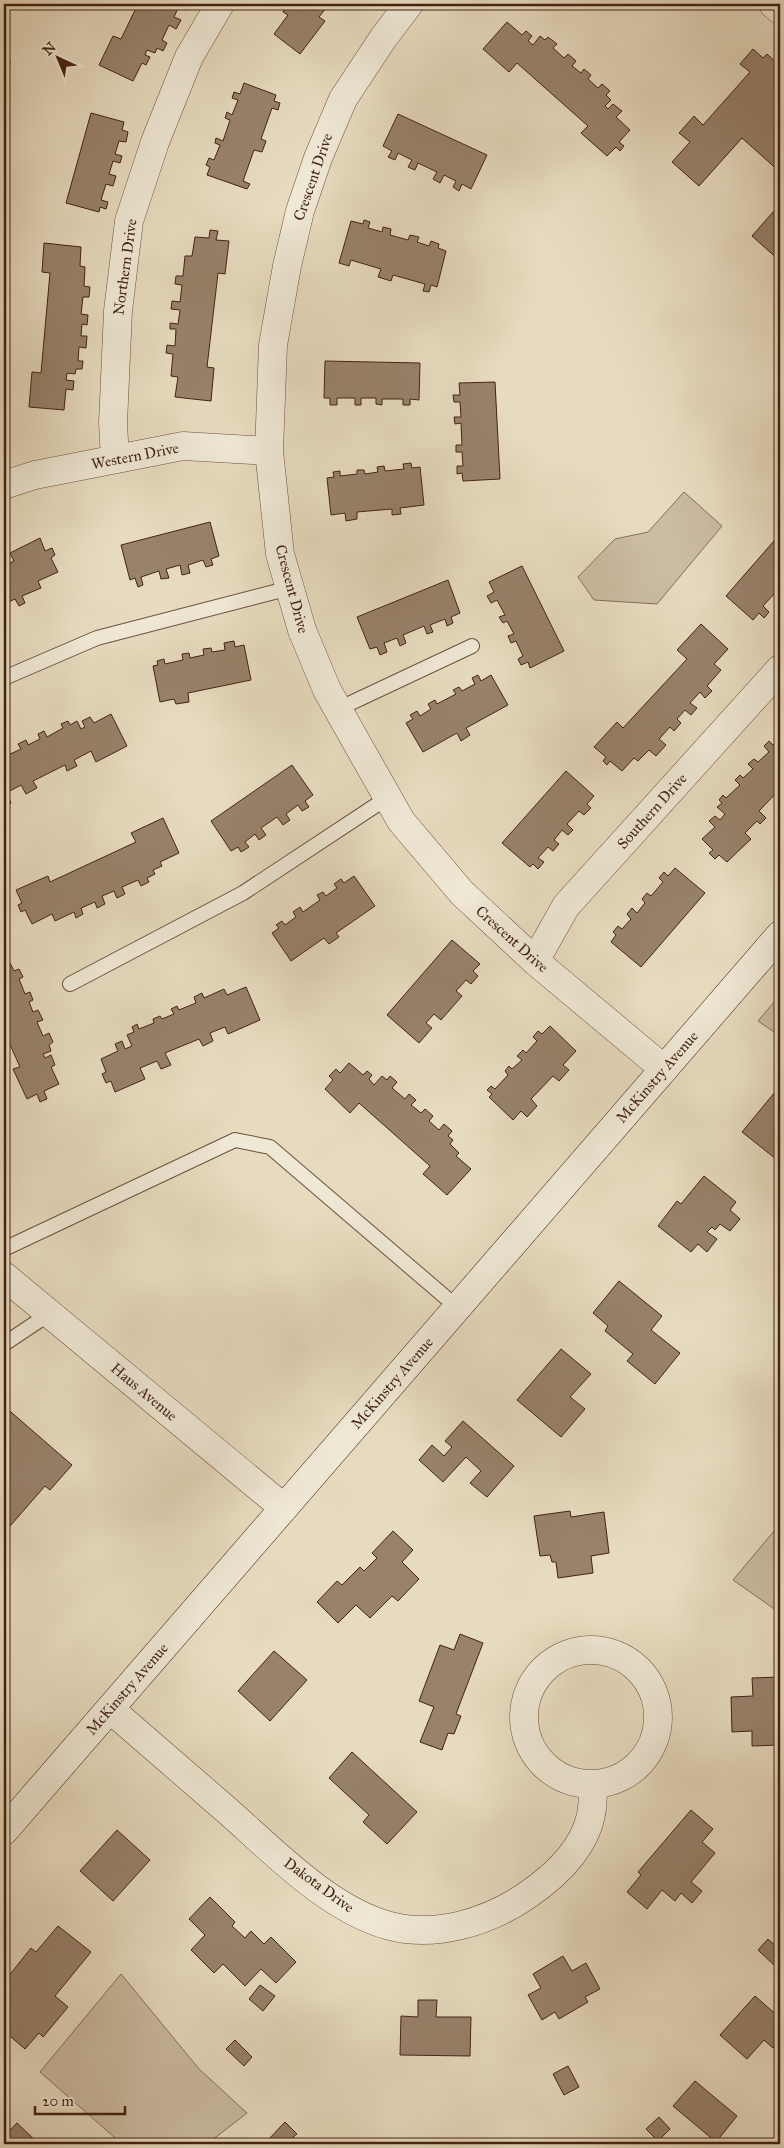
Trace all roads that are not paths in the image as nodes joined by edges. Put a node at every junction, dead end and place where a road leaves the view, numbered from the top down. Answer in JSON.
{"nodes":[{"id":1,"x":220,"y":4,"type":"edge"},
{"id":2,"x":409,"y":4,"type":"edge"},
{"id":3,"x":773,"y":4,"type":"edge"},
{"id":4,"x":780,"y":10,"type":"edge"},
{"id":5,"x":269,"y":450,"type":"junction"},
{"id":6,"x":114,"y":459,"type":"junction"},
{"id":7,"x":4,"y":485,"type":"edge"},
{"id":8,"x":290,"y":588,"type":"junction"},
{"id":9,"x":472,"y":646,"type":"dead end"},
{"id":10,"x":780,"y":669,"type":"edge"},
{"id":11,"x":4,"y":678,"type":"edge"},
{"id":12,"x":338,"y":709,"type":"junction"},
{"id":13,"x":388,"y":798,"type":"junction"},
{"id":14,"x":780,"y":935,"type":"edge"},
{"id":15,"x":535,"y":960,"type":"junction"},
{"id":16,"x":70,"y":984,"type":"dead end"},
{"id":17,"x":664,"y":1069,"type":"junction"},
{"id":18,"x":4,"y":1249,"type":"edge"},
{"id":19,"x":4,"y":1276,"type":"edge"},
{"id":20,"x":458,"y":1308,"type":"junction"},
{"id":21,"x":49,"y":1314,"type":"junction"},
{"id":22,"x":4,"y":1344,"type":"edge"},
{"id":23,"x":284,"y":1508,"type":"junction"},
{"id":24,"x":110,"y":1709,"type":"junction"},
{"id":25,"x":593,"y":1784,"type":"junction"},
{"id":26,"x":4,"y":1831,"type":"edge"}],
"edges":[{"from":1,"to":6,"type":"street","name":"Northern Drive"},
{"from":2,"to":5,"type":"street","name":"Crescent Drive"},
{"from":3,"to":4,"type":"street"},
{"from":5,"to":6,"type":"street","name":"Western Drive"},
{"from":5,"to":8,"type":"street","name":"Crescent Drive"},
{"from":6,"to":7,"type":"street","name":"Western Drive"},
{"from":8,"to":11,"type":"lane"},
{"from":8,"to":12,"type":"street","name":"Crescent Drive"},
{"from":9,"to":12,"type":"lane"},
{"from":10,"to":15,"type":"street","name":"Southern Drive"},
{"from":12,"to":13,"type":"street","name":"Crescent Drive"},
{"from":13,"to":15,"type":"street","name":"Crescent Drive"},
{"from":13,"to":16,"type":"lane"},
{"from":14,"to":17,"type":"street","name":"McKinstry Avenue"},
{"from":15,"to":17,"type":"street","name":"Crescent Drive"},
{"from":17,"to":20,"type":"street","name":"McKinstry Avenue"},
{"from":18,"to":20,"type":"lane"},
{"from":19,"to":21,"type":"street","name":"Haus Avenue"},
{"from":20,"to":23,"type":"street","name":"McKinstry Avenue"},
{"from":21,"to":22,"type":"lane"},
{"from":21,"to":23,"type":"street","name":"Haus Avenue"},
{"from":23,"to":24,"type":"street","name":"McKinstry Avenue"},
{"from":24,"to":25,"type":"street","name":"Dakota Drive"},
{"from":24,"to":26,"type":"street","name":"McKinstry Avenue"},
{"from":25,"to":25,"type":"street"}]}
